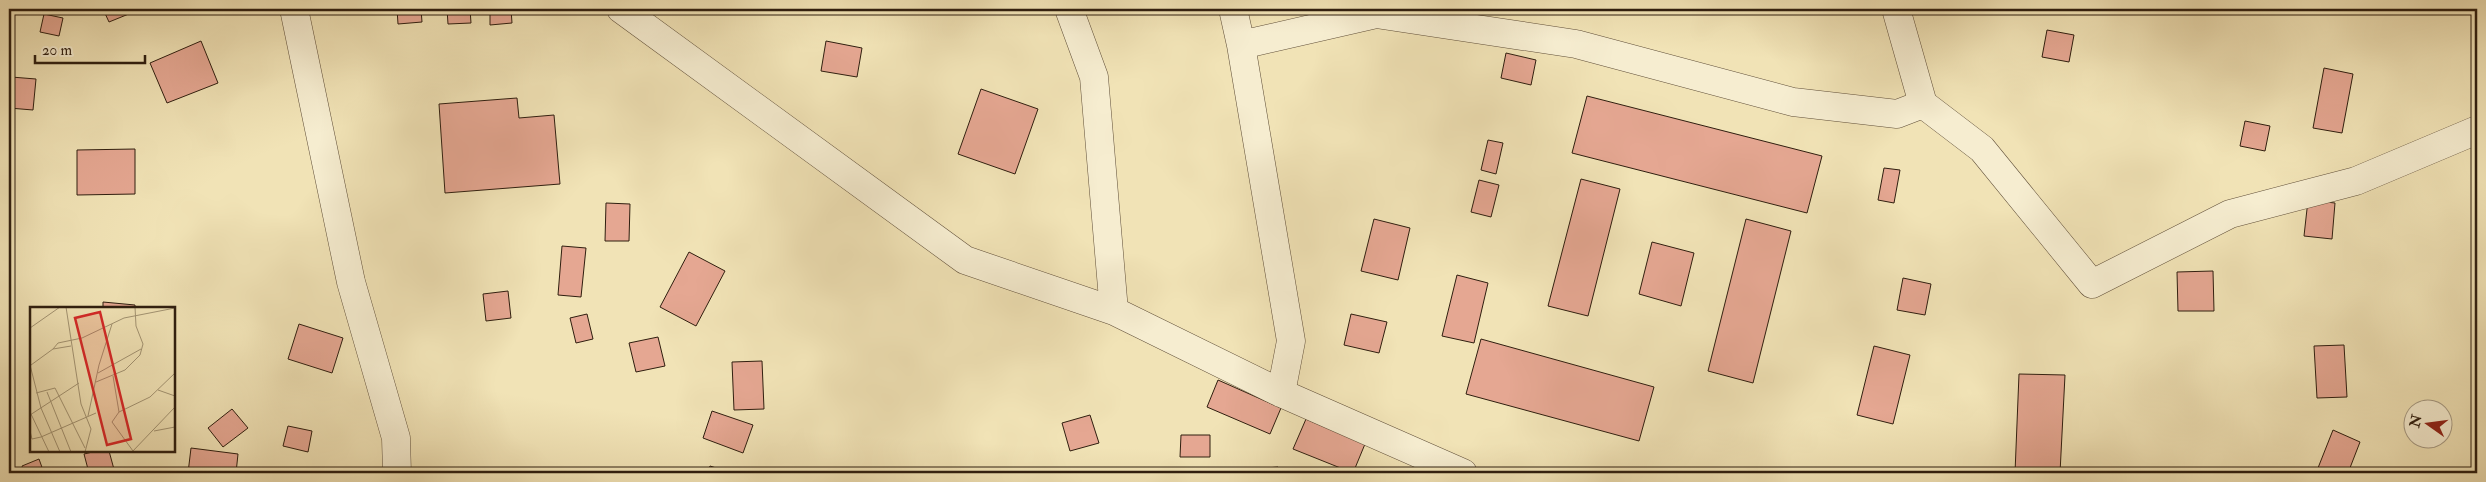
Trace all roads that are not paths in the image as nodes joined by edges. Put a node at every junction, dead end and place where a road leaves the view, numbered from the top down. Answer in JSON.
{"nodes":[{"id":1,"x":294,"y":9,"type":"edge"},
{"id":2,"x":621,"y":9,"type":"edge"},
{"id":3,"x":1069,"y":9,"type":"edge"},
{"id":4,"x":1233,"y":9,"type":"edge"},
{"id":5,"x":1896,"y":9,"type":"edge"},
{"id":6,"x":1241,"y":45,"type":"junction"},
{"id":7,"x":1923,"y":104,"type":"junction"},
{"id":8,"x":2477,"y":130,"type":"edge"},
{"id":9,"x":1114,"y":311,"type":"junction"},
{"id":10,"x":1281,"y":392,"type":"junction"},
{"id":11,"x":397,"y":473,"type":"edge"},
{"id":12,"x":1463,"y":473,"type":"edge"}],
"edges":[{"from":1,"to":11,"type":"street"},
{"from":2,"to":9,"type":"street"},
{"from":3,"to":9,"type":"street"},
{"from":4,"to":6,"type":"street"},
{"from":5,"to":7,"type":"street"},
{"from":6,"to":7,"type":"street"},
{"from":6,"to":10,"type":"street"},
{"from":7,"to":8,"type":"street"},
{"from":9,"to":10,"type":"street"},
{"from":10,"to":12,"type":"street"}]}
